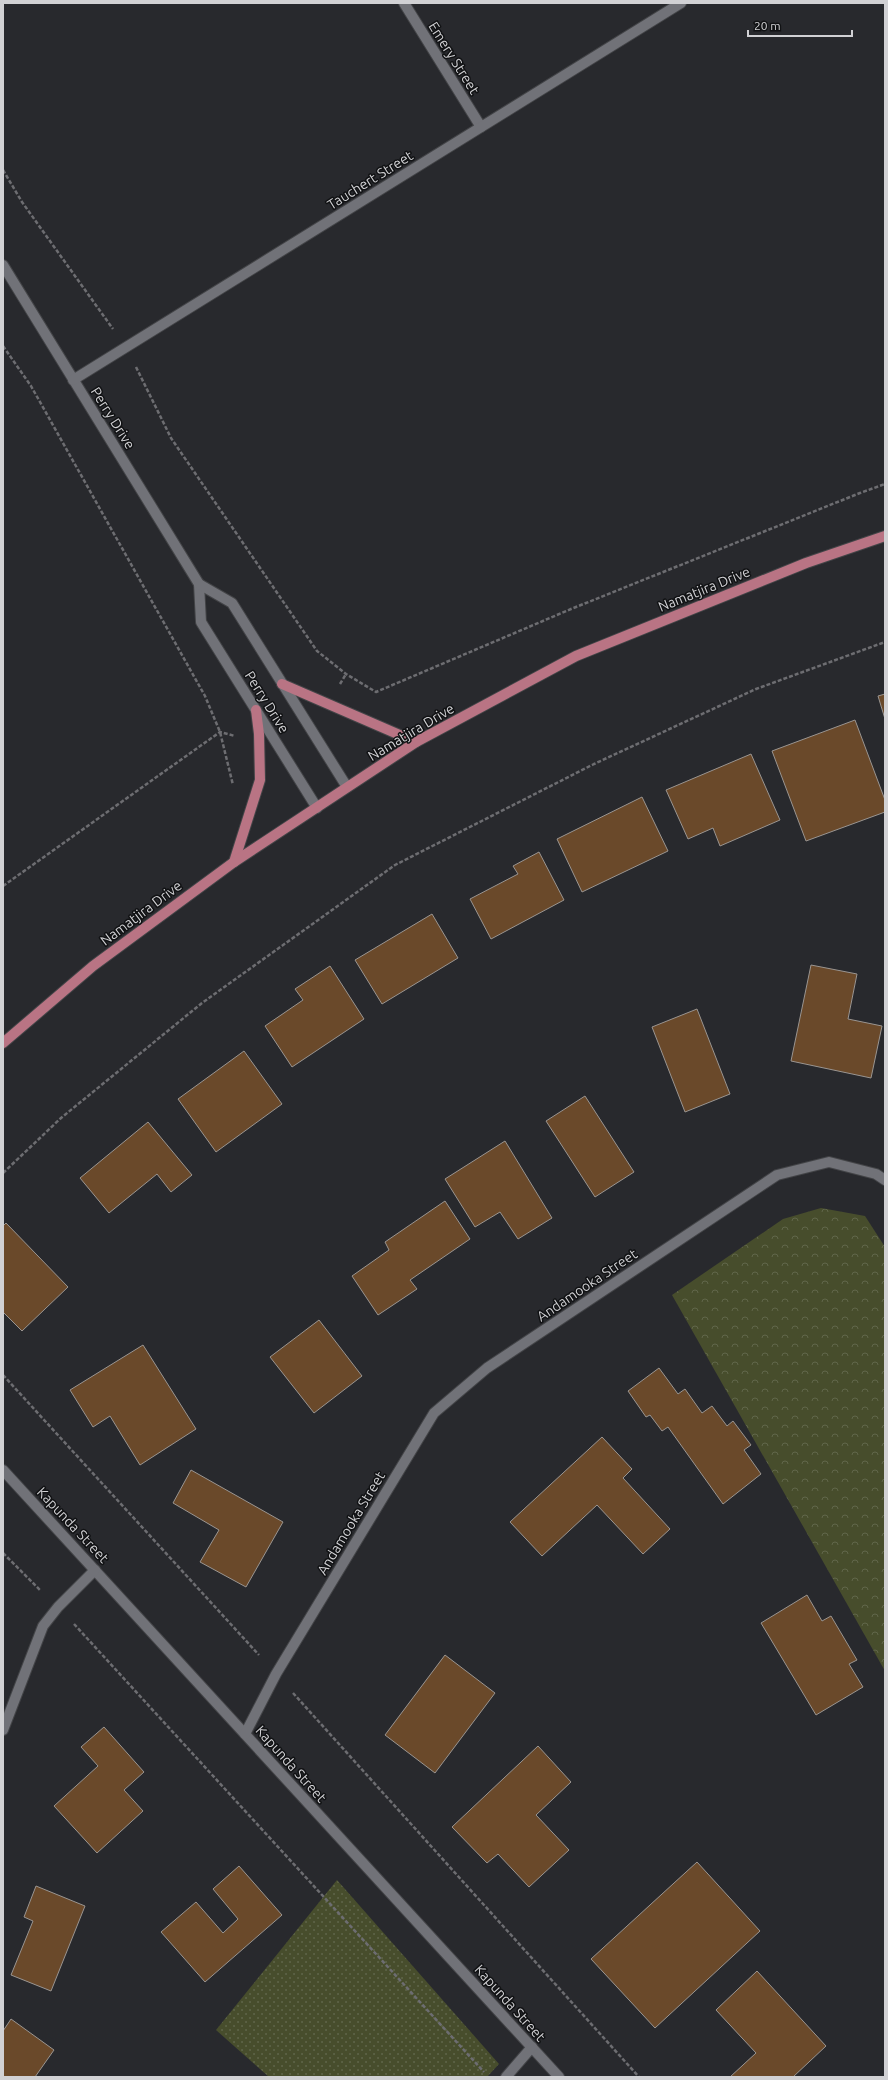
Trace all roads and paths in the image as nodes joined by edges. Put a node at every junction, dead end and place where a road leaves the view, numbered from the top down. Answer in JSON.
{"nodes":[{"id":1,"x":404,"y":3,"type":"edge"},
{"id":2,"x":681,"y":3,"type":"edge"},
{"id":3,"x":481,"y":128,"type":"junction"},
{"id":4,"x":3,"y":170,"type":"edge"},
{"id":5,"x":3,"y":265,"type":"edge"},
{"id":6,"x":3,"y":346,"type":"edge"},
{"id":7,"x":126,"y":347,"type":"junction"},
{"id":8,"x":73,"y":380,"type":"junction"},
{"id":9,"x":885,"y":484,"type":"edge"},
{"id":10,"x":885,"y":536,"type":"edge"},
{"id":11,"x":199,"y":584,"type":"junction"},
{"id":12,"x":885,"y":642,"type":"edge"},
{"id":13,"x":346,"y":674,"type":"junction"},
{"id":14,"x":282,"y":684,"type":"junction"},
{"id":15,"x":321,"y":701,"type":"junction"},
{"id":16,"x":256,"y":710,"type":"junction"},
{"id":17,"x":220,"y":732,"type":"junction"},
{"id":18,"x":259,"y":734,"type":"junction"},
{"id":19,"x":416,"y":742,"type":"junction"},
{"id":20,"x":347,"y":787,"type":"junction"},
{"id":21,"x":317,"y":808,"type":"junction"},
{"id":22,"x":248,"y":818,"type":"junction"},
{"id":23,"x":234,"y":862,"type":"junction"},
{"id":24,"x":3,"y":886,"type":"edge"},
{"id":25,"x":3,"y":1042,"type":"edge"},
{"id":26,"x":3,"y":1173,"type":"edge"},
{"id":27,"x":885,"y":1180,"type":"edge"},
{"id":28,"x":3,"y":1375,"type":"edge"},
{"id":29,"x":3,"y":1470,"type":"edge"},
{"id":30,"x":3,"y":1553,"type":"edge"},
{"id":31,"x":95,"y":1570,"type":"junction"},
{"id":32,"x":58,"y":1607,"type":"junction"},
{"id":33,"x":276,"y":1674,"type":"junction"},
{"id":34,"x":3,"y":1730,"type":"edge"},
{"id":35,"x":245,"y":1734,"type":"junction"},
{"id":36,"x":532,"y":2047,"type":"junction"},
{"id":37,"x":489,"y":2077,"type":"edge"},
{"id":38,"x":506,"y":2077,"type":"edge"},
{"id":39,"x":559,"y":2077,"type":"edge"},
{"id":40,"x":639,"y":2077,"type":"edge"}],
"edges":[{"from":1,"to":3,"type":"street","name":"Emery Street"},
{"from":2,"to":3,"type":"street","name":"Tauchert Street"},
{"from":3,"to":7,"type":"street","name":"Tauchert Street"},
{"from":4,"to":7,"type":"path"},
{"from":5,"to":8,"type":"street","name":"Perry Drive"},
{"from":6,"to":17,"type":"path"},
{"from":7,"to":8,"type":"street","name":"Tauchert Street"},
{"from":7,"to":13,"type":"path"},
{"from":8,"to":11,"type":"street","name":"Perry Drive"},
{"from":9,"to":13,"type":"path"},
{"from":10,"to":19,"type":"main road","name":"Namatjira Drive"},
{"from":11,"to":14,"type":"street","name":"Perry Drive"},
{"from":11,"to":16,"type":"street","name":"Perry Drive"},
{"from":12,"to":26,"type":"path"},
{"from":13,"to":15,"type":"path"},
{"from":14,"to":15,"type":"main road"},
{"from":14,"to":20,"type":"street","name":"Perry Drive"},
{"from":15,"to":19,"type":"main road"},
{"from":16,"to":18,"type":"main road"},
{"from":16,"to":21,"type":"street","name":"Perry Drive"},
{"from":17,"to":18,"type":"path"},
{"from":17,"to":22,"type":"path"},
{"from":17,"to":24,"type":"path"},
{"from":18,"to":22,"type":"main road"},
{"from":19,"to":20,"type":"main road","name":"Namatjira Drive"},
{"from":20,"to":21,"type":"main road","name":"Namatjira Drive"},
{"from":21,"to":23,"type":"main road","name":"Namatjira Drive"},
{"from":22,"to":23,"type":"main road"},
{"from":23,"to":25,"type":"main road","name":"Namatjira Drive"},
{"from":27,"to":33,"type":"street","name":"Andamooka Street"},
{"from":28,"to":33,"type":"path"},
{"from":29,"to":31,"type":"street","name":"Kapunda Street"},
{"from":30,"to":32,"type":"path"},
{"from":31,"to":32,"type":"street"},
{"from":31,"to":35,"type":"street","name":"Kapunda Street"},
{"from":32,"to":34,"type":"street"},
{"from":32,"to":37,"type":"path"},
{"from":33,"to":35,"type":"street","name":"Andamooka Street"},
{"from":33,"to":40,"type":"path"},
{"from":35,"to":36,"type":"street","name":"Kapunda Street"},
{"from":36,"to":38,"type":"street"},
{"from":36,"to":39,"type":"street","name":"Kapunda Street"}]}
